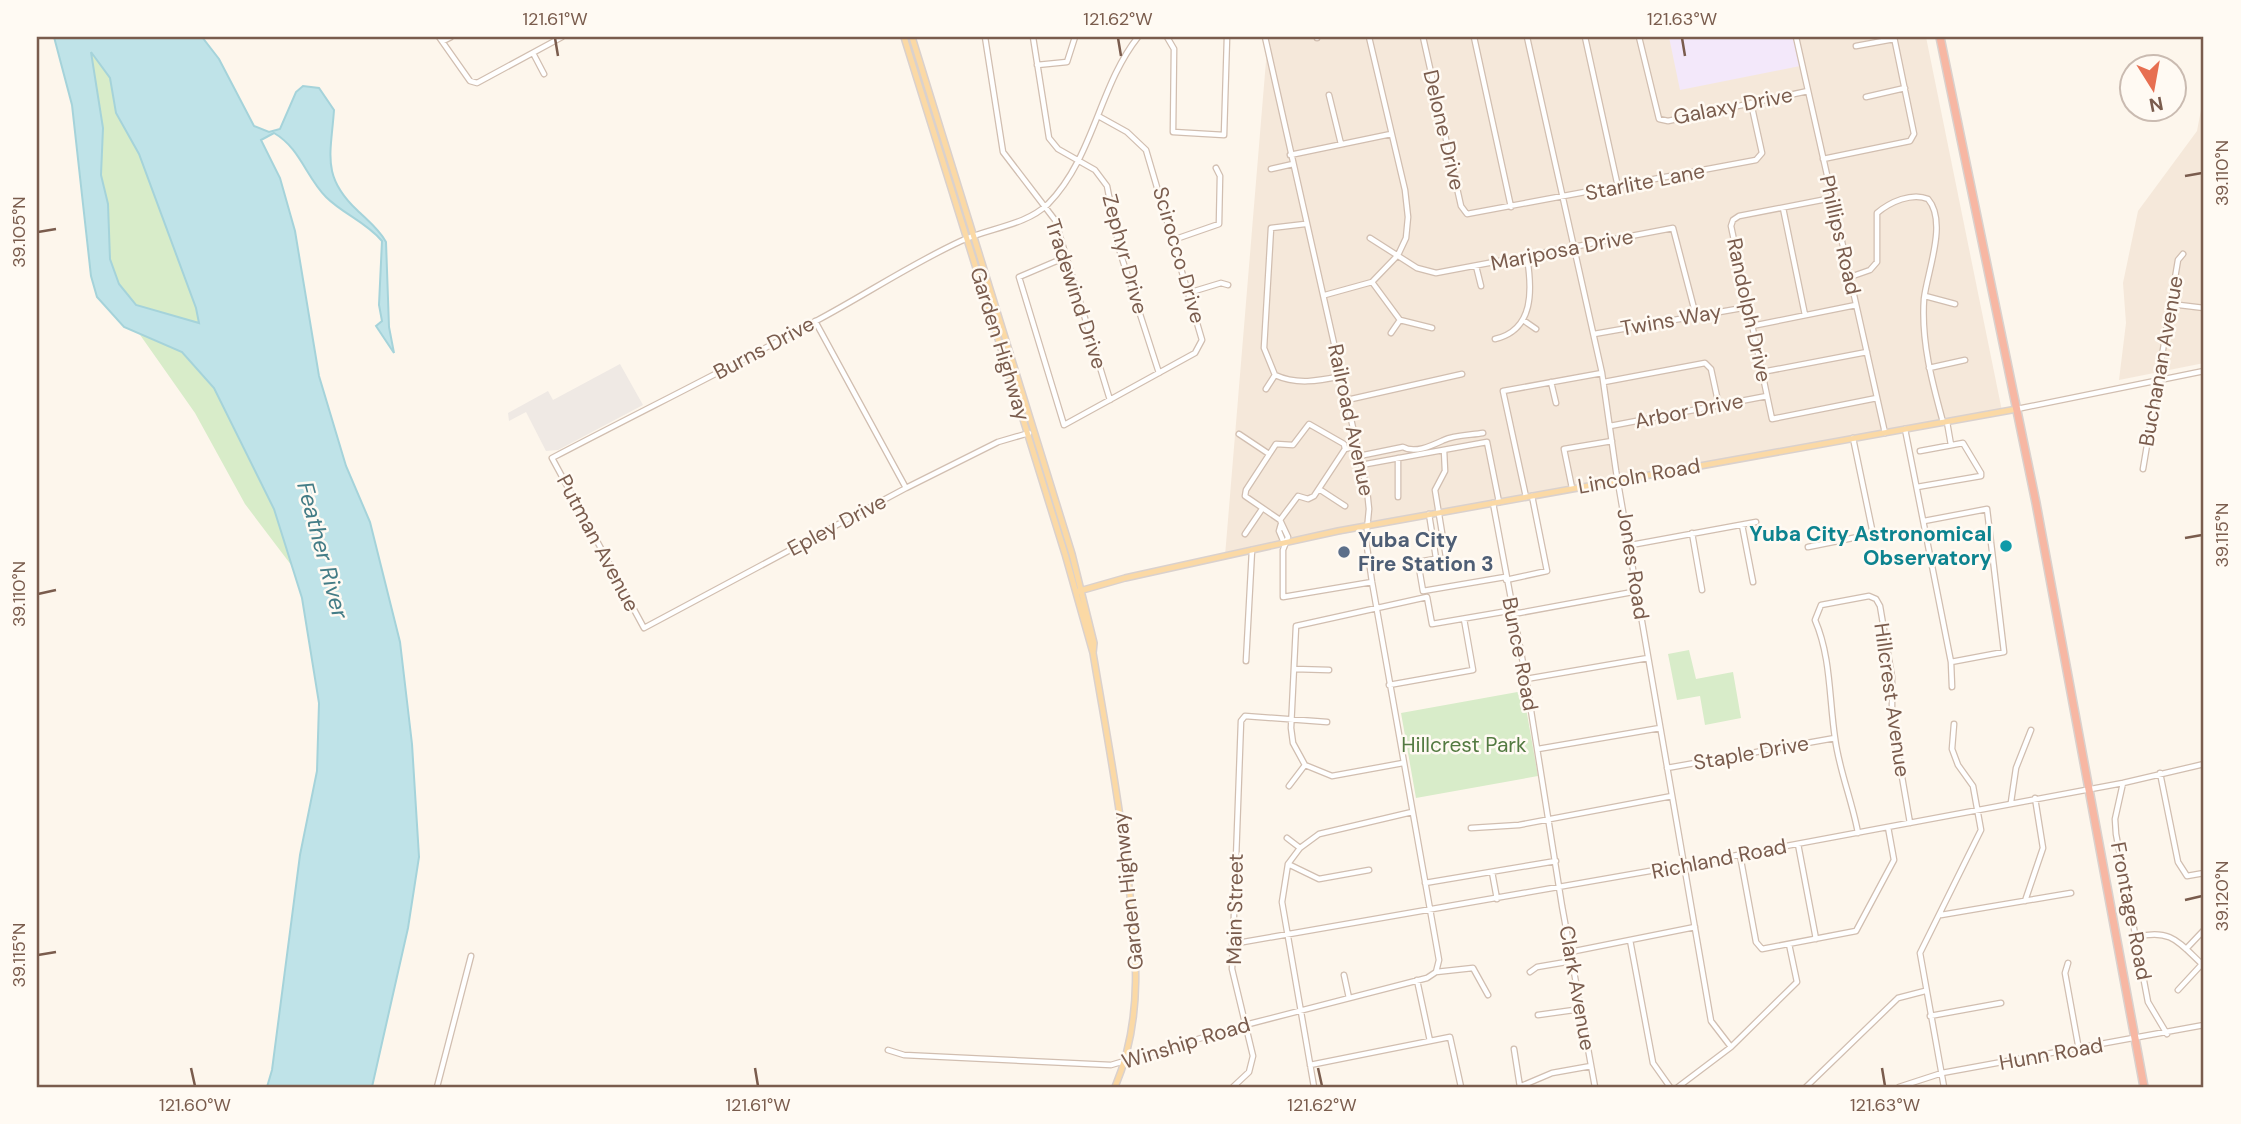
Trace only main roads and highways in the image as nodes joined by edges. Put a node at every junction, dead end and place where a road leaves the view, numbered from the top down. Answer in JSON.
{"nodes":[{"id":1,"x":904,"y":37,"type":"edge"},
{"id":2,"x":912,"y":37,"type":"edge"},
{"id":3,"x":1940,"y":37,"type":"edge"},
{"id":4,"x":971,"y":237,"type":"junction"},
{"id":5,"x":2017,"y":409,"type":"junction"},
{"id":6,"x":1079,"y":591,"type":"junction"},
{"id":7,"x":1115,"y":1087,"type":"edge"},
{"id":8,"x":2144,"y":1087,"type":"edge"}],
"edges":[{"from":1,"to":4,"type":"main road","name":"Garden Highway"},
{"from":2,"to":4,"type":"main road","name":"Garden Highway"},
{"from":3,"to":5,"type":"highway"},
{"from":4,"to":6,"type":"main road","name":"Garden Highway"},
{"from":5,"to":6,"type":"main road","name":"Lincoln Road"},
{"from":5,"to":8,"type":"highway"},
{"from":6,"to":7,"type":"main road","name":"Garden Highway"}]}
